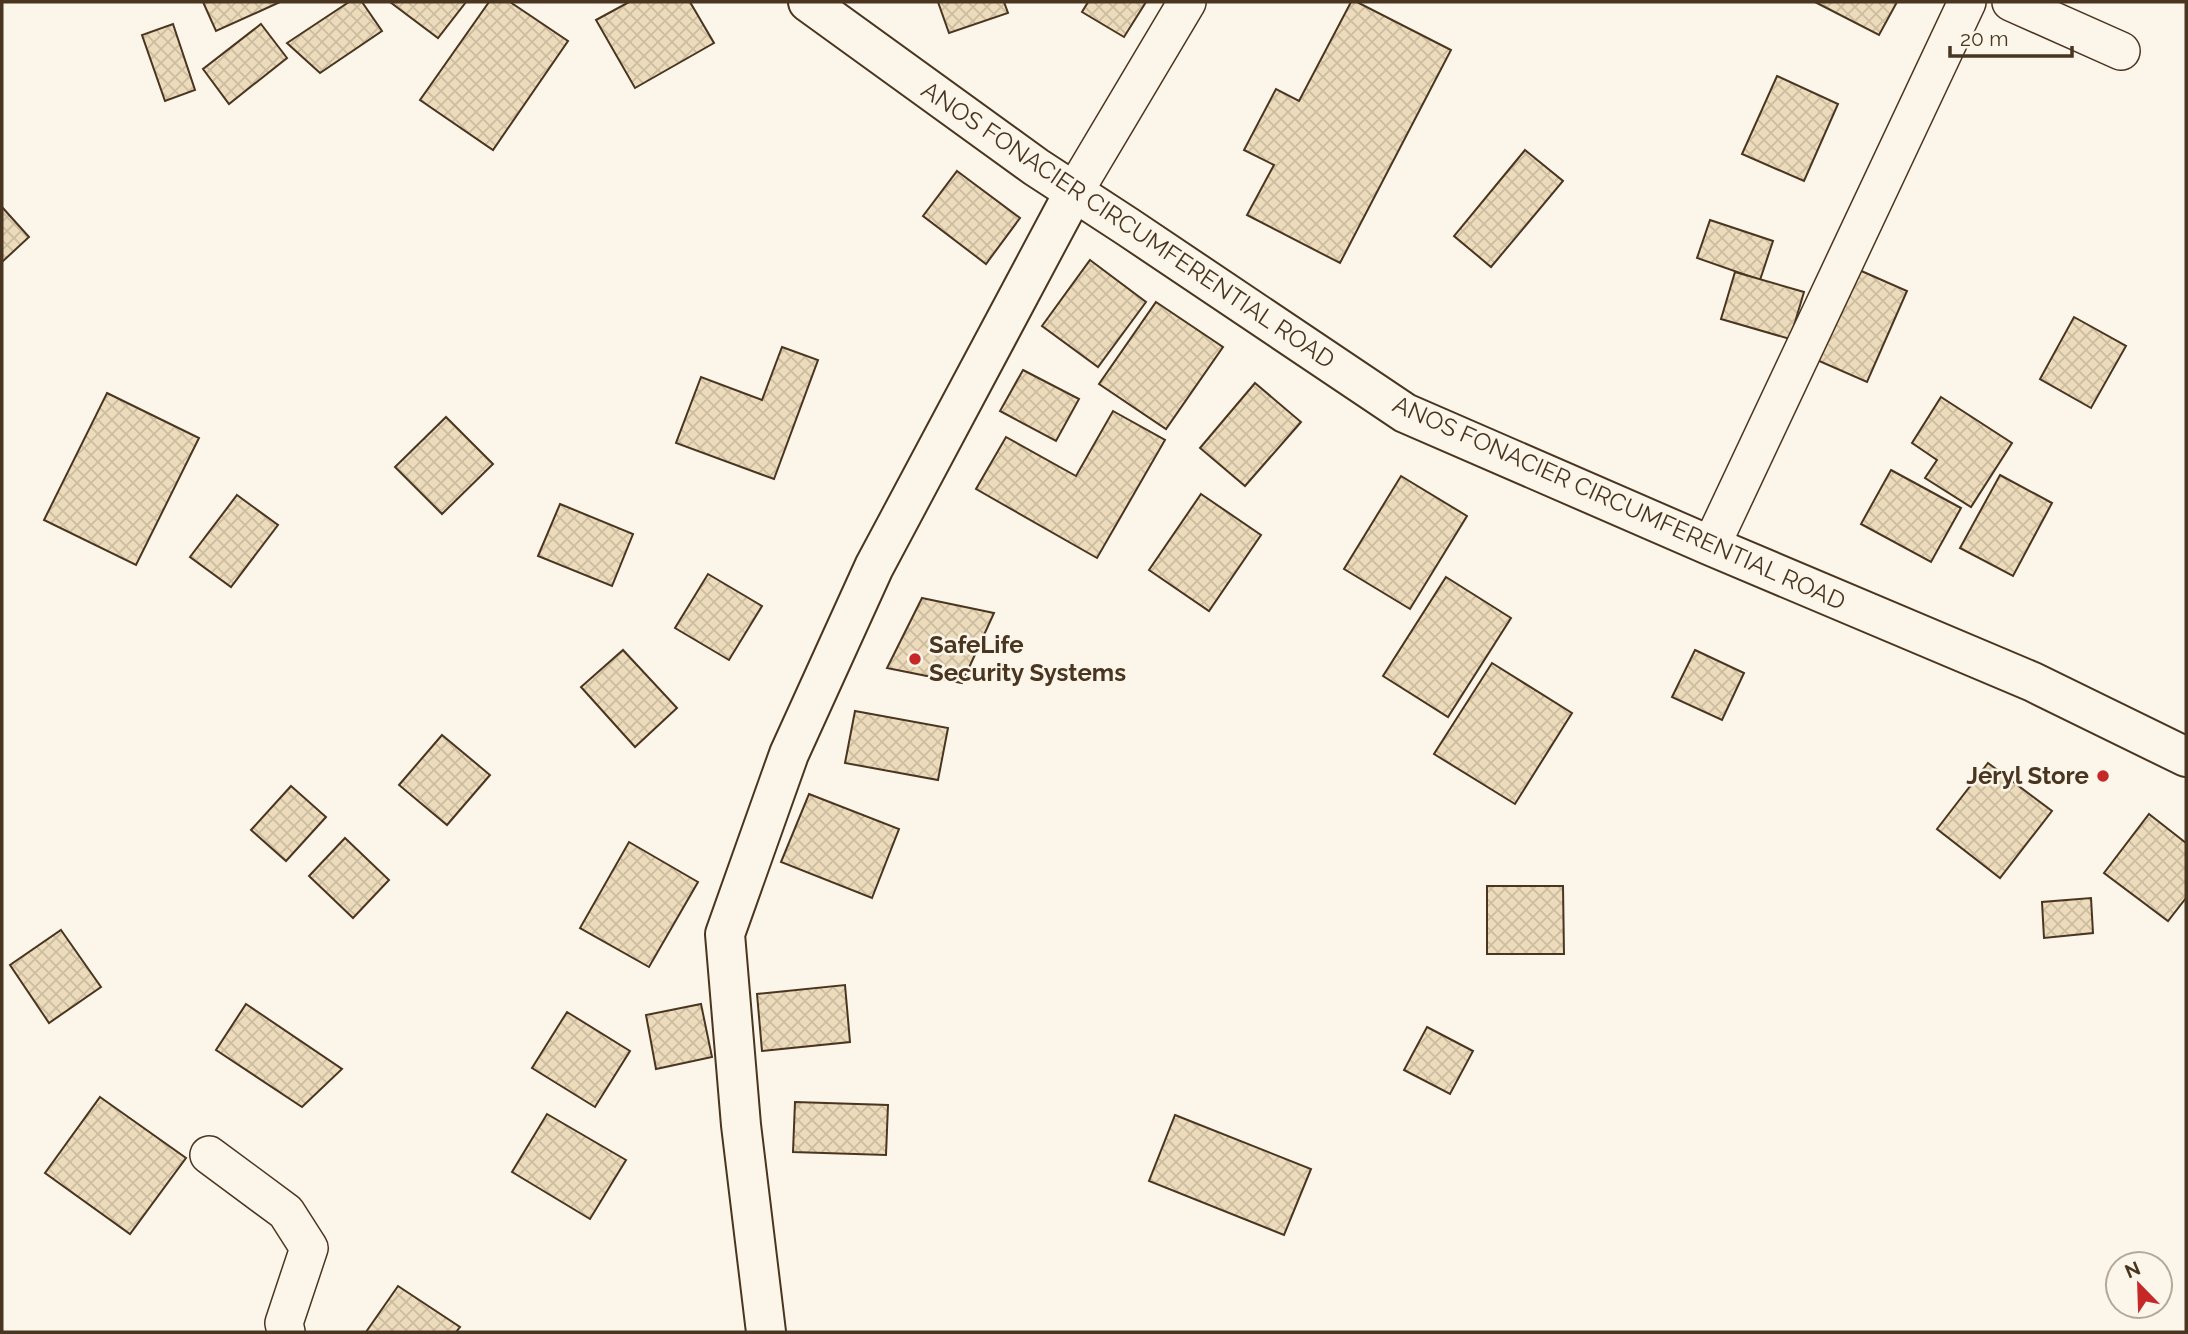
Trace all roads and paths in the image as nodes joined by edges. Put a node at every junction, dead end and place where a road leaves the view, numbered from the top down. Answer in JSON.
{"nodes":[{"id":1,"x":808,"y":2,"type":"edge"},
{"id":2,"x":1187,"y":2,"type":"edge"},
{"id":3,"x":1967,"y":2,"type":"edge"},
{"id":4,"x":2011,"y":2,"type":"edge"},
{"id":5,"x":2121,"y":51,"type":"dead end"},
{"id":6,"x":1074,"y":192,"type":"junction"},
{"id":7,"x":1711,"y":546,"type":"junction"},
{"id":8,"x":2186,"y":757,"type":"edge"},
{"id":9,"x":209,"y":1155,"type":"dead end"},
{"id":10,"x":286,"y":1332,"type":"edge"},
{"id":11,"x":766,"y":1332,"type":"edge"}],
"edges":[{"from":1,"to":6,"type":"main road","name":"ANOS FONACIER CIRCUMFERENTIAL ROAD"},
{"from":2,"to":6,"type":"street"},
{"from":3,"to":7,"type":"street"},
{"from":4,"to":5,"type":"street"},
{"from":6,"to":7,"type":"main road","name":"ANOS FONACIER CIRCUMFERENTIAL ROAD"},
{"from":6,"to":11,"type":"main road"},
{"from":7,"to":8,"type":"main road","name":"ANOS FONACIER CIRCUMFERENTIAL ROAD"},
{"from":9,"to":10,"type":"street"}]}
